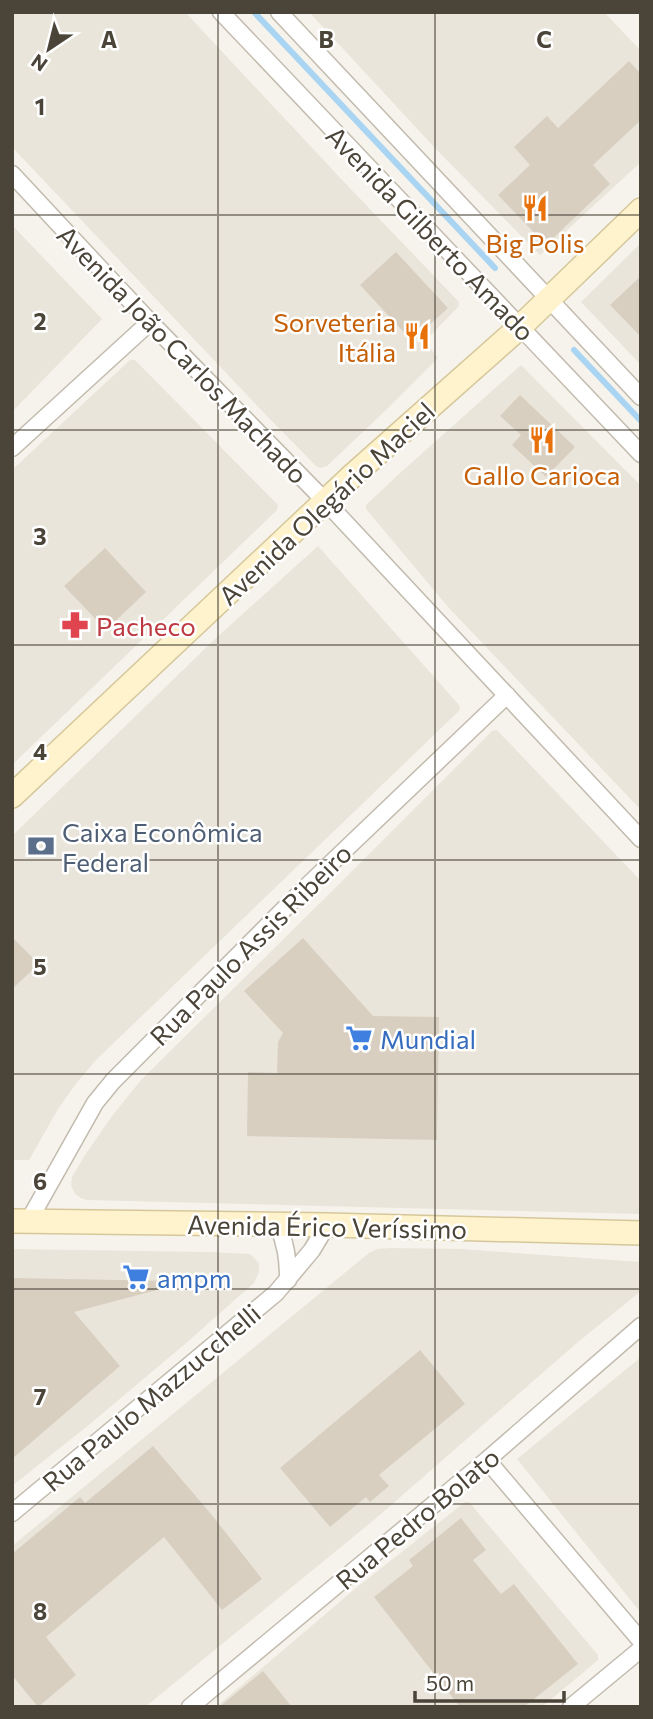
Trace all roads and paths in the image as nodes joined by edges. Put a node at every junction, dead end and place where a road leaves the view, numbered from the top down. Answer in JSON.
{"nodes":[{"id":1,"x":221,"y":12,"type":"edge"},
{"id":2,"x":279,"y":12,"type":"edge"},
{"id":3,"x":12,"y":174,"type":"edge"},
{"id":4,"x":641,"y":210,"type":"edge"},
{"id":5,"x":549,"y":299,"type":"junction"},
{"id":6,"x":149,"y":322,"type":"junction"},
{"id":7,"x":520,"y":327,"type":"junction"},
{"id":8,"x":641,"y":397,"type":"edge"},
{"id":9,"x":12,"y":448,"type":"edge"},
{"id":10,"x":641,"y":454,"type":"edge"},
{"id":11,"x":325,"y":501,"type":"junction"},
{"id":12,"x":507,"y":695,"type":"junction"},
{"id":13,"x":12,"y":796,"type":"edge"},
{"id":14,"x":641,"y":839,"type":"edge"},
{"id":15,"x":20,"y":1221,"type":"edge"},
{"id":16,"x":277,"y":1224,"type":"junction"},
{"id":17,"x":327,"y":1225,"type":"junction"},
{"id":18,"x":641,"y":1233,"type":"edge"},
{"id":19,"x":288,"y":1280,"type":"junction"},
{"id":20,"x":641,"y":1326,"type":"edge"},
{"id":21,"x":487,"y":1460,"type":"junction"},
{"id":22,"x":12,"y":1513,"type":"edge"},
{"id":23,"x":641,"y":1640,"type":"edge"},
{"id":24,"x":641,"y":1649,"type":"edge"},
{"id":25,"x":190,"y":1707,"type":"edge"},
{"id":26,"x":571,"y":1707,"type":"edge"}],
"edges":[{"from":1,"to":7,"type":"street","name":"Avenida Gilberto Amado"},
{"from":2,"to":5,"type":"street","name":"Avenida Gilberto Amado"},
{"from":3,"to":6,"type":"street","name":"Avenida João Carlos Machado"},
{"from":4,"to":5,"type":"main road","name":"Avenida Olegário Maciel"},
{"from":5,"to":7,"type":"main road","name":"Avenida Olegário Maciel"},
{"from":5,"to":8,"type":"street","name":"Avenida Gilberto Amado"},
{"from":6,"to":9,"type":"street"},
{"from":6,"to":11,"type":"street","name":"Avenida João Carlos Machado"},
{"from":7,"to":10,"type":"street","name":"Avenida Gilberto Amado"},
{"from":7,"to":11,"type":"main road","name":"Avenida Olegário Maciel"},
{"from":11,"to":12,"type":"street","name":"Avenida João Carlos Machado"},
{"from":11,"to":13,"type":"main road","name":"Avenida Olegário Maciel"},
{"from":12,"to":14,"type":"street","name":"Avenida João Carlos Machado"},
{"from":12,"to":15,"type":"street","name":"Rua Paulo Assis Ribeiro"},
{"from":15,"to":16,"type":"main road","name":"Avenida Érico Veríssimo"},
{"from":16,"to":17,"type":"main road","name":"Avenida Érico Veríssimo"},
{"from":16,"to":19,"type":"street"},
{"from":17,"to":18,"type":"main road","name":"Avenida Érico Veríssimo"},
{"from":17,"to":19,"type":"street","name":"Rua Paulo Mazzucchelli"},
{"from":19,"to":22,"type":"street","name":"Rua Paulo Mazzucchelli"},
{"from":20,"to":21,"type":"street","name":"Rua Pedro Bolato"},
{"from":21,"to":23,"type":"street"},
{"from":21,"to":25,"type":"street","name":"Rua Pedro Bolato"},
{"from":24,"to":26,"type":"street"}]}
